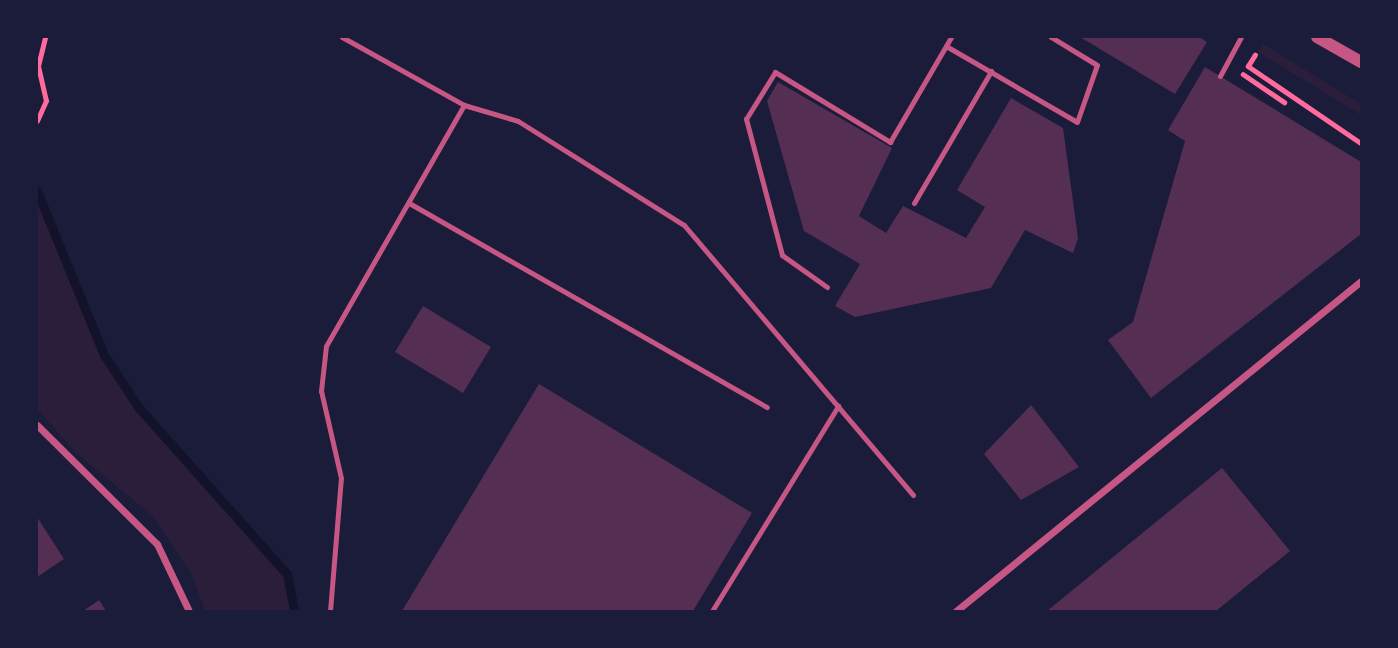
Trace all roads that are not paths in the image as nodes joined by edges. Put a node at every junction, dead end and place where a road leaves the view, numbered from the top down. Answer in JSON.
{"nodes":[{"id":1,"x":342,"y":37,"type":"edge"},
{"id":2,"x":951,"y":37,"type":"edge"},
{"id":3,"x":1051,"y":37,"type":"edge"},
{"id":4,"x":1241,"y":37,"type":"edge"},
{"id":5,"x":1317,"y":37,"type":"edge"},
{"id":6,"x":946,"y":46,"type":"junction"},
{"id":7,"x":1361,"y":62,"type":"edge"},
{"id":8,"x":991,"y":71,"type":"junction"},
{"id":9,"x":1220,"y":76,"type":"dead end"},
{"id":10,"x":464,"y":106,"type":"junction"},
{"id":11,"x":914,"y":202,"type":"dead end"},
{"id":12,"x":408,"y":203,"type":"junction"},
{"id":13,"x":1361,"y":281,"type":"edge"},
{"id":14,"x":827,"y":287,"type":"dead end"},
{"id":15,"x":767,"y":407,"type":"dead end"},
{"id":16,"x":838,"y":407,"type":"junction"},
{"id":17,"x":37,"y":425,"type":"edge"},
{"id":18,"x":913,"y":495,"type":"dead end"},
{"id":19,"x":189,"y":611,"type":"edge"},
{"id":20,"x":330,"y":611,"type":"edge"},
{"id":21,"x":712,"y":611,"type":"edge"},
{"id":22,"x":956,"y":611,"type":"edge"}],
"edges":[{"from":1,"to":10,"type":"lane"},
{"from":2,"to":6,"type":"lane"},
{"from":3,"to":8,"type":"lane"},
{"from":4,"to":9,"type":"lane"},
{"from":5,"to":7,"type":"street"},
{"from":6,"to":8,"type":"lane"},
{"from":6,"to":14,"type":"lane"},
{"from":8,"to":11,"type":"lane"},
{"from":10,"to":12,"type":"lane"},
{"from":10,"to":16,"type":"lane"},
{"from":12,"to":15,"type":"lane"},
{"from":12,"to":20,"type":"lane"},
{"from":13,"to":22,"type":"street"},
{"from":16,"to":18,"type":"lane"},
{"from":16,"to":21,"type":"lane"},
{"from":17,"to":19,"type":"street"}]}
